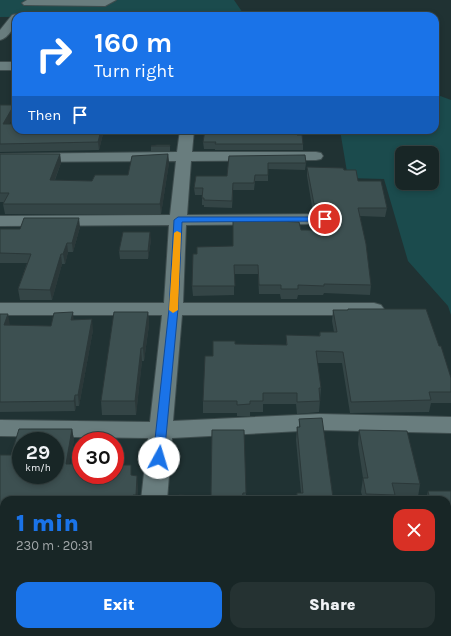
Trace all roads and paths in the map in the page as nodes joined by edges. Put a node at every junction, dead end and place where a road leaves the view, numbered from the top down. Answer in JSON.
{"nodes":[{"id":1,"x":111,"y":0,"type":"edge"},
{"id":2,"x":28,"y":2,"type":"edge"},
{"id":3,"x":19,"y":12,"type":"edge"},
{"id":4,"x":12,"y":21,"type":"edge"},
{"id":5,"x":0,"y":37,"type":"edge"},
{"id":6,"x":0,"y":66,"type":"edge"},
{"id":7,"x":12,"y":66,"type":"edge"},
{"id":8,"x":187,"y":134,"type":"edge"},
{"id":9,"x":316,"y":156,"type":"dead end"},
{"id":10,"x":0,"y":158,"type":"edge"},
{"id":11,"x":184,"y":158,"type":"junction"},
{"id":12,"x":325,"y":219,"type":"dead end"},
{"id":13,"x":178,"y":220,"type":"junction"},
{"id":14,"x":0,"y":221,"type":"edge"},
{"id":15,"x":0,"y":309,"type":"edge"},
{"id":16,"x":173,"y":309,"type":"junction"},
{"id":17,"x":391,"y":309,"type":"edge"},
{"id":18,"x":451,"y":425,"type":"edge"},
{"id":19,"x":0,"y":428,"type":"edge"},
{"id":20,"x":161,"y":430,"type":"junction"},
{"id":21,"x":154,"y":496,"type":"edge"}],
"edges":[{"from":1,"to":2,"type":"street"},
{"from":2,"to":3,"type":"street"},
{"from":4,"to":5,"type":"street"},
{"from":6,"to":7,"type":"street"},
{"from":8,"to":11,"type":"street"},
{"from":9,"to":11,"type":"street"},
{"from":10,"to":11,"type":"street"},
{"from":11,"to":13,"type":"street"},
{"from":12,"to":13,"type":"street"},
{"from":13,"to":14,"type":"street"},
{"from":13,"to":16,"type":"street"},
{"from":15,"to":16,"type":"street"},
{"from":16,"to":17,"type":"street"},
{"from":16,"to":20,"type":"street"},
{"from":18,"to":20,"type":"street"},
{"from":19,"to":20,"type":"street"},
{"from":20,"to":21,"type":"street"}]}
